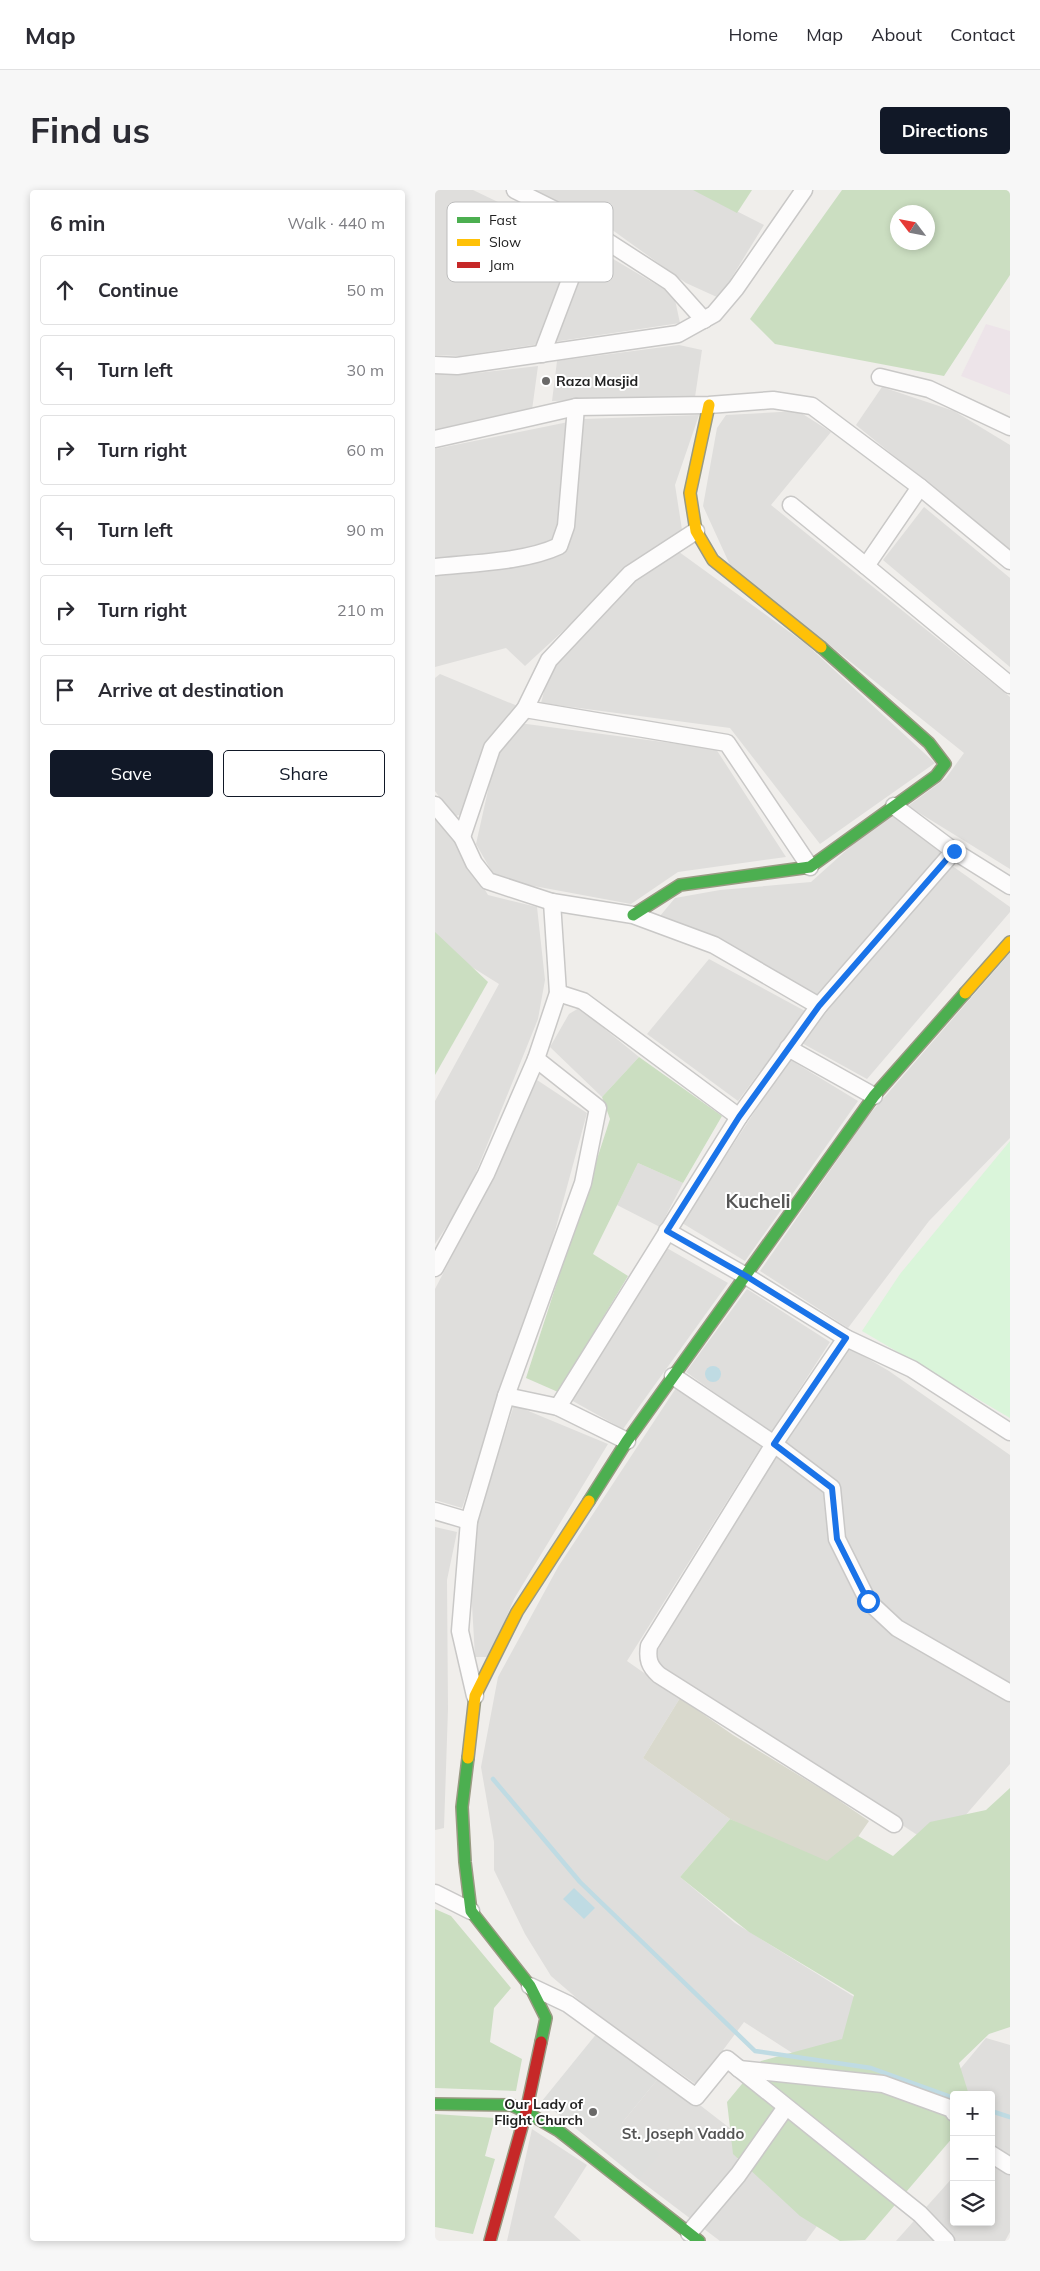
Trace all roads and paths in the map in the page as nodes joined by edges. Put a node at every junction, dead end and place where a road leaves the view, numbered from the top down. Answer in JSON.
{"nodes":[{"id":1,"x":515,"y":190,"type":"edge"},
{"id":2,"x":804,"y":190,"type":"edge"},
{"id":3,"x":539,"y":202,"type":"edge"},
{"id":4,"x":613,"y":245,"type":"edge"},
{"id":5,"x":569,"y":282,"type":"edge"},
{"id":6,"x":704,"y":320,"type":"junction"},
{"id":7,"x":542,"y":354,"type":"junction"},
{"id":8,"x":435,"y":364,"type":"edge"},
{"id":9,"x":880,"y":377,"type":"dead end"},
{"id":10,"x":709,"y":405,"type":"junction"},
{"id":11,"x":576,"y":407,"type":"junction"},
{"id":12,"x":1010,"y":427,"type":"edge"},
{"id":13,"x":435,"y":439,"type":"edge"},
{"id":14,"x":920,"y":487,"type":"junction"},
{"id":15,"x":791,"y":505,"type":"dead end"},
{"id":16,"x":696,"y":531,"type":"junction"},
{"id":17,"x":1010,"y":561,"type":"edge"},
{"id":18,"x":866,"y":566,"type":"junction"},
{"id":19,"x":435,"y":567,"type":"edge"},
{"id":20,"x":1010,"y":685,"type":"edge"},
{"id":21,"x":525,"y":709,"type":"junction"},
{"id":22,"x":435,"y":804,"type":"edge"},
{"id":23,"x":894,"y":806,"type":"junction"},
{"id":24,"x":462,"y":837,"type":"junction"},
{"id":25,"x":954,"y":851,"type":"junction"},
{"id":26,"x":810,"y":867,"type":"junction"},
{"id":27,"x":1010,"y":886,"type":"edge"},
{"id":28,"x":551,"y":902,"type":"junction"},
{"id":29,"x":633,"y":915,"type":"junction"},
{"id":30,"x":1010,"y":942,"type":"edge"},
{"id":31,"x":558,"y":993,"type":"junction"},
{"id":32,"x":819,"y":1006,"type":"junction"},
{"id":33,"x":788,"y":1048,"type":"junction"},
{"id":34,"x":536,"y":1059,"type":"junction"},
{"id":35,"x":874,"y":1096,"type":"junction"},
{"id":36,"x":739,"y":1117,"type":"junction"},
{"id":37,"x":667,"y":1231,"type":"junction"},
{"id":38,"x":435,"y":1268,"type":"edge"},
{"id":39,"x":746,"y":1276,"type":"junction"},
{"id":40,"x":846,"y":1338,"type":"junction"},
{"id":41,"x":673,"y":1376,"type":"junction"},
{"id":42,"x":506,"y":1396,"type":"junction"},
{"id":43,"x":558,"y":1407,"type":"junction"},
{"id":44,"x":1010,"y":1432,"type":"edge"},
{"id":45,"x":627,"y":1441,"type":"junction"},
{"id":46,"x":774,"y":1444,"type":"junction"},
{"id":47,"x":435,"y":1511,"type":"edge"},
{"id":48,"x":469,"y":1521,"type":"junction"},
{"id":49,"x":1010,"y":1693,"type":"edge"},
{"id":50,"x":475,"y":1696,"type":"junction"},
{"id":51,"x":894,"y":1824,"type":"dead end"},
{"id":52,"x":435,"y":1892,"type":"edge"},
{"id":53,"x":471,"y":1911,"type":"junction"},
{"id":54,"x":530,"y":1986,"type":"junction"},
{"id":55,"x":738,"y":2069,"type":"junction"},
{"id":56,"x":435,"y":2104,"type":"edge"},
{"id":57,"x":786,"y":2107,"type":"junction"},
{"id":58,"x":950,"y":2108,"type":"edge"},
{"id":59,"x":526,"y":2112,"type":"junction"},
{"id":60,"x":995,"y":2157,"type":"edge"},
{"id":61,"x":1010,"y":2166,"type":"edge"},
{"id":62,"x":694,"y":2237,"type":"edge"},
{"id":63,"x":490,"y":2241,"type":"edge"},
{"id":64,"x":946,"y":2241,"type":"edge"}],
"edges":[{"from":1,"to":3,"type":"street"},
{"from":2,"to":6,"type":"street"},
{"from":4,"to":6,"type":"street"},
{"from":5,"to":7,"type":"street"},
{"from":6,"to":7,"type":"street"},
{"from":7,"to":8,"type":"street"},
{"from":9,"to":12,"type":"street"},
{"from":10,"to":11,"type":"street"},
{"from":10,"to":14,"type":"street"},
{"from":10,"to":16,"type":"street"},
{"from":11,"to":13,"type":"street"},
{"from":11,"to":19,"type":"street"},
{"from":14,"to":17,"type":"street"},
{"from":14,"to":18,"type":"street"},
{"from":15,"to":18,"type":"street"},
{"from":16,"to":21,"type":"street"},
{"from":16,"to":23,"type":"street"},
{"from":18,"to":20,"type":"street"},
{"from":21,"to":24,"type":"street"},
{"from":21,"to":26,"type":"street"},
{"from":22,"to":24,"type":"street"},
{"from":23,"to":25,"type":"street"},
{"from":23,"to":26,"type":"street"},
{"from":24,"to":28,"type":"street"},
{"from":25,"to":27,"type":"street"},
{"from":25,"to":32,"type":"street"},
{"from":26,"to":29,"type":"street"},
{"from":28,"to":29,"type":"street"},
{"from":28,"to":31,"type":"street"},
{"from":29,"to":32,"type":"street"},
{"from":30,"to":35,"type":"street"},
{"from":31,"to":34,"type":"street"},
{"from":31,"to":36,"type":"street"},
{"from":32,"to":33,"type":"street"},
{"from":33,"to":35,"type":"street"},
{"from":33,"to":36,"type":"street"},
{"from":34,"to":38,"type":"street"},
{"from":34,"to":42,"type":"street"},
{"from":35,"to":39,"type":"street"},
{"from":36,"to":37,"type":"street"},
{"from":37,"to":39,"type":"street"},
{"from":37,"to":43,"type":"street"},
{"from":39,"to":40,"type":"street"},
{"from":39,"to":41,"type":"street"},
{"from":40,"to":44,"type":"street"},
{"from":40,"to":46,"type":"street"},
{"from":41,"to":45,"type":"street"},
{"from":41,"to":46,"type":"street"},
{"from":42,"to":43,"type":"street"},
{"from":42,"to":48,"type":"street"},
{"from":43,"to":45,"type":"street"},
{"from":45,"to":50,"type":"street"},
{"from":46,"to":49,"type":"street"},
{"from":46,"to":51,"type":"street"},
{"from":47,"to":48,"type":"street"},
{"from":48,"to":50,"type":"street"},
{"from":50,"to":53,"type":"street"},
{"from":52,"to":53,"type":"street"},
{"from":53,"to":54,"type":"street"},
{"from":54,"to":55,"type":"street"},
{"from":54,"to":59,"type":"street"},
{"from":55,"to":57,"type":"street"},
{"from":55,"to":58,"type":"street"},
{"from":56,"to":59,"type":"street"},
{"from":57,"to":62,"type":"street"},
{"from":57,"to":64,"type":"street"},
{"from":59,"to":62,"type":"street"},
{"from":59,"to":63,"type":"street"},
{"from":60,"to":61,"type":"street"}]}
